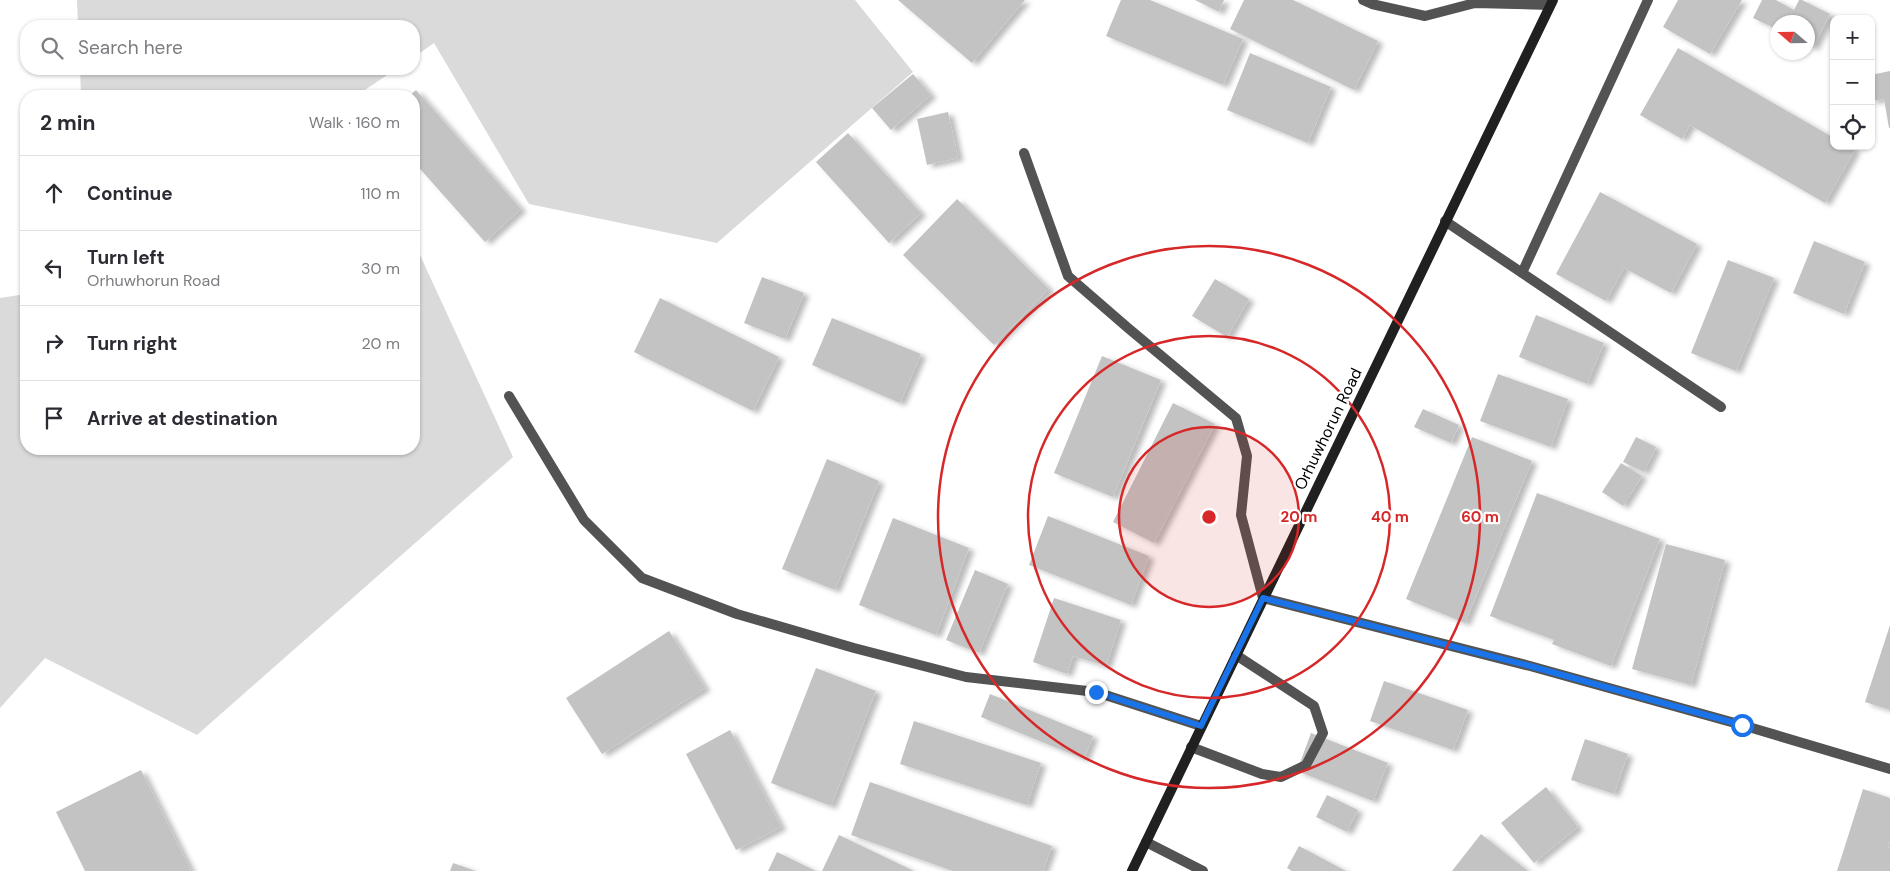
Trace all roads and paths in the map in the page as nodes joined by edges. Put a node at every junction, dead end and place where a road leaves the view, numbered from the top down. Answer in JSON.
{"nodes":[{"id":1,"x":1363,"y":0,"type":"edge"},
{"id":2,"x":1648,"y":0,"type":"edge"},
{"id":3,"x":1552,"y":3,"type":"edge"},
{"id":4,"x":1024,"y":153,"type":"dead end"},
{"id":5,"x":1446,"y":222,"type":"junction"},
{"id":6,"x":1522,"y":273,"type":"junction"},
{"id":7,"x":509,"y":396,"type":"dead end"},
{"id":8,"x":1721,"y":407,"type":"dead end"},
{"id":9,"x":1263,"y":598,"type":"junction"},
{"id":10,"x":1236,"y":655,"type":"junction"},
{"id":11,"x":1201,"y":726,"type":"junction"},
{"id":12,"x":1191,"y":747,"type":"junction"},
{"id":13,"x":1890,"y":770,"type":"edge"},
{"id":14,"x":1146,"y":842,"type":"junction"},
{"id":15,"x":1132,"y":871,"type":"edge"},
{"id":16,"x":1203,"y":871,"type":"edge"}],
"edges":[{"from":1,"to":3,"type":"street"},
{"from":2,"to":6,"type":"street"},
{"from":3,"to":5,"type":"street","name":"Orhuwhorun Road"},
{"from":4,"to":9,"type":"street"},
{"from":5,"to":6,"type":"street"},
{"from":5,"to":9,"type":"street","name":"Orhuwhorun Road"},
{"from":6,"to":8,"type":"street"},
{"from":7,"to":11,"type":"street"},
{"from":9,"to":10,"type":"street","name":"Orhuwhorun Road"},
{"from":9,"to":13,"type":"street"},
{"from":10,"to":11,"type":"street","name":"Orhuwhorun Road"},
{"from":10,"to":12,"type":"street"},
{"from":11,"to":12,"type":"street","name":"Orhuwhorun Road"},
{"from":12,"to":14,"type":"street","name":"Orhuwhorun Road"},
{"from":14,"to":15,"type":"street","name":"Orhuwhorun Road"},
{"from":14,"to":16,"type":"street"}]}
